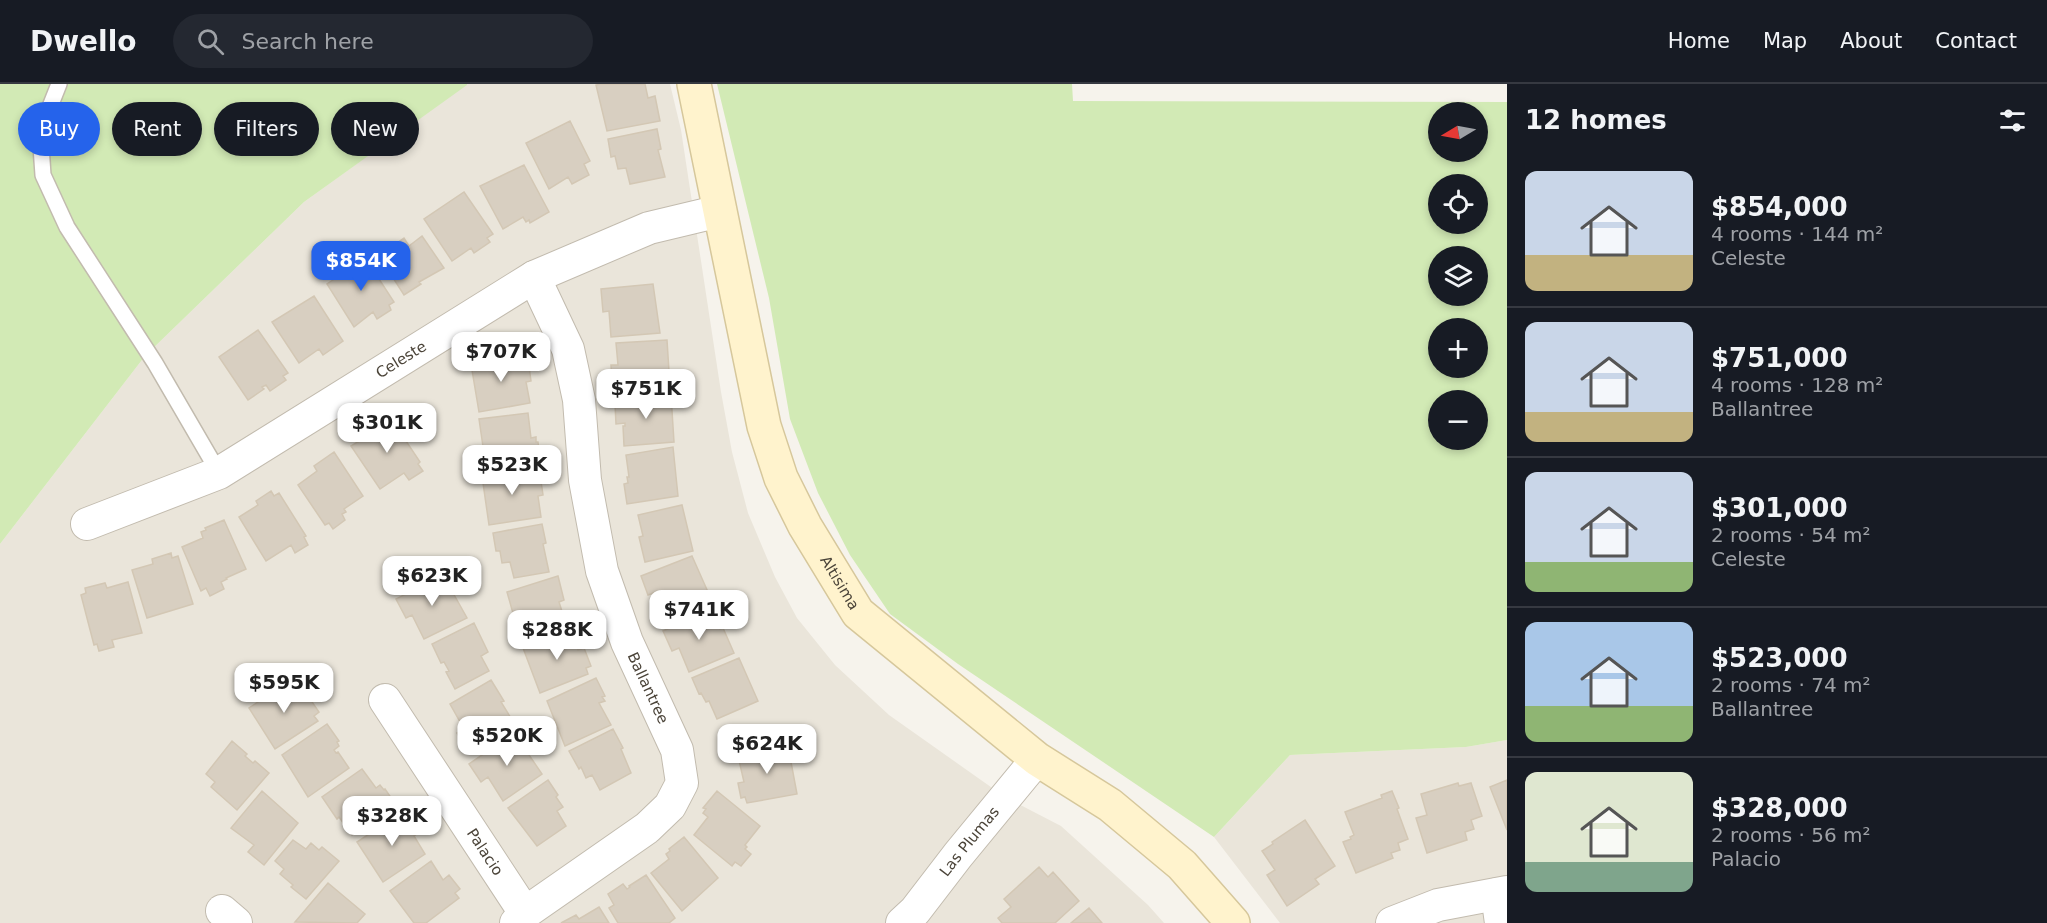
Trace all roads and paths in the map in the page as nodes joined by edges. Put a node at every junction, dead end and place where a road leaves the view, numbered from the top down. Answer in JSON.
{"nodes":[{"id":1,"x":59,"y":84,"type":"edge"},
{"id":2,"x":694,"y":84,"type":"edge"},
{"id":3,"x":720,"y":211,"type":"junction"},
{"id":4,"x":534,"y":277,"type":"junction"},
{"id":5,"x":219,"y":473,"type":"junction"},
{"id":6,"x":87,"y":524,"type":"dead end"},
{"id":7,"x":385,"y":700,"type":"dead end"},
{"id":8,"x":1037,"y":759,"type":"junction"},
{"id":9,"x":1502,"y":903,"type":"edge"},
{"id":10,"x":520,"y":918,"type":"edge"},
{"id":11,"x":914,"y":919,"type":"edge"},
{"id":12,"x":1233,"y":923,"type":"edge"},
{"id":13,"x":1392,"y":923,"type":"edge"}],
"edges":[{"from":1,"to":5,"type":"lane"},
{"from":2,"to":3,"type":"street","name":"Altisima"},
{"from":3,"to":4,"type":"street","name":"Celeste"},
{"from":3,"to":8,"type":"street","name":"Altisima"},
{"from":4,"to":5,"type":"street","name":"Celeste"},
{"from":4,"to":10,"type":"street","name":"Ballantree"},
{"from":5,"to":6,"type":"street","name":"Celeste"},
{"from":7,"to":10,"type":"street","name":"Palacio"},
{"from":8,"to":11,"type":"street","name":"Las Plumas"},
{"from":8,"to":12,"type":"street","name":"Altisima"},
{"from":9,"to":13,"type":"street"}]}
